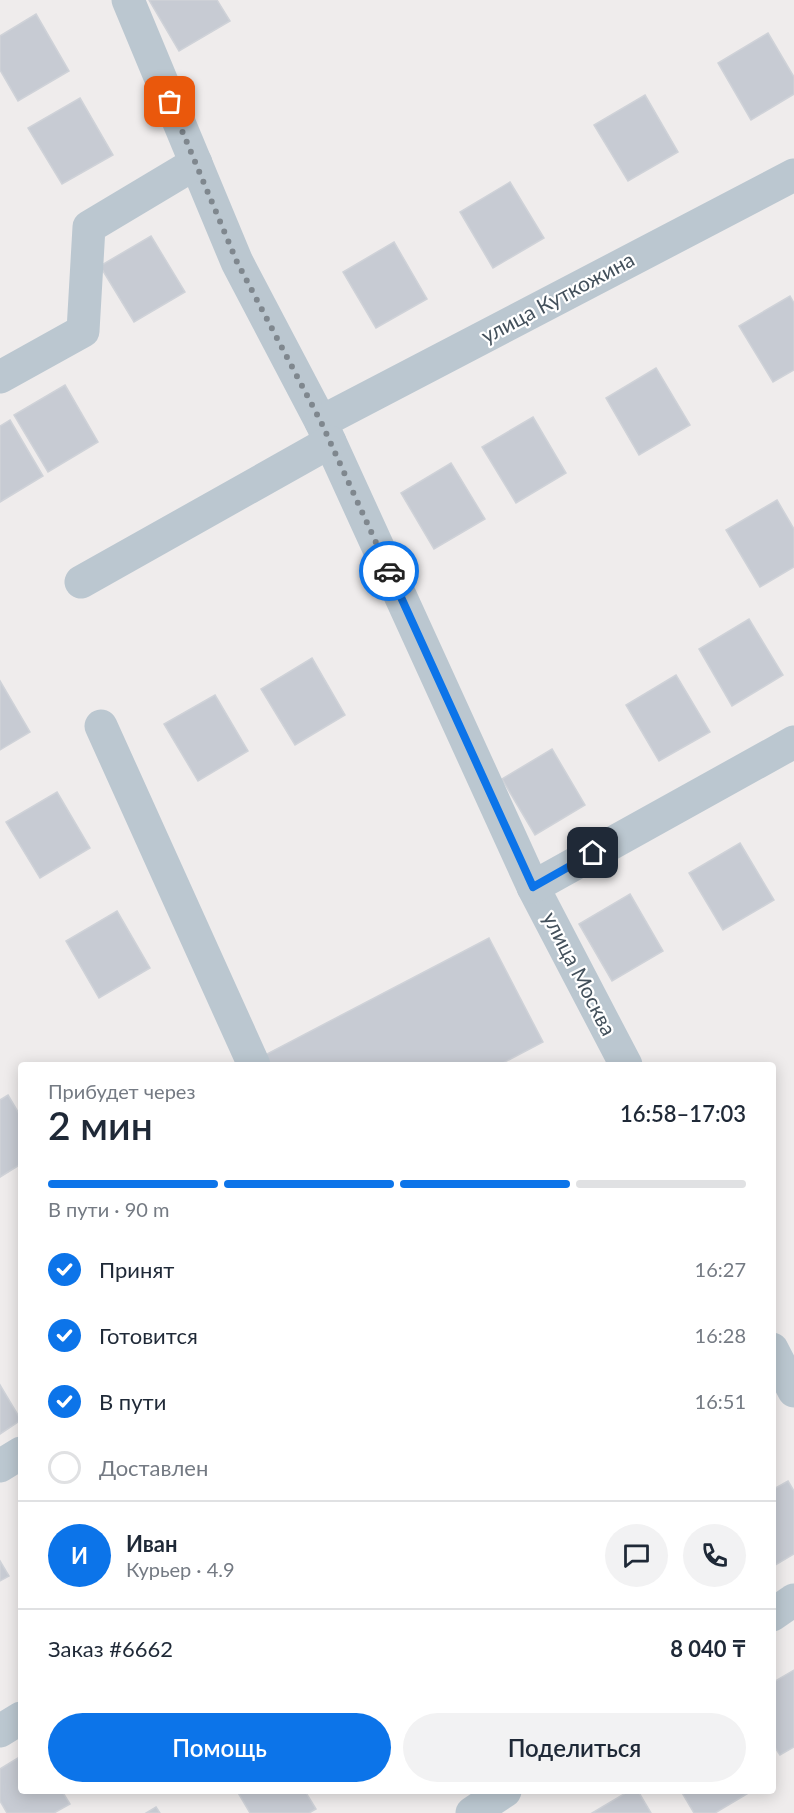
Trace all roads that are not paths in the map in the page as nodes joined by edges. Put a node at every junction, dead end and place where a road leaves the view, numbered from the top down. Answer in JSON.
{"nodes":[{"id":1,"x":128,"y":0,"type":"edge"},
{"id":2,"x":196,"y":164,"type":"junction"},
{"id":3,"x":794,"y":175,"type":"edge"},
{"id":4,"x":0,"y":377,"type":"edge"},
{"id":5,"x":326,"y":432,"type":"junction"},
{"id":6,"x":81,"y":582,"type":"dead end"},
{"id":7,"x":101,"y":726,"type":"dead end"},
{"id":8,"x":794,"y":741,"type":"edge"},
{"id":9,"x":533,"y":887,"type":"junction"},
{"id":10,"x":253,"y":1062,"type":"edge"},
{"id":11,"x":624,"y":1062,"type":"edge"},
{"id":12,"x":776,"y":1357,"type":"edge"},
{"id":13,"x":794,"y":1391,"type":"edge"},
{"id":14,"x":18,"y":1455,"type":"edge"},
{"id":15,"x":0,"y":1466,"type":"edge"},
{"id":16,"x":794,"y":1600,"type":"edge"},
{"id":17,"x":776,"y":1611,"type":"edge"},
{"id":18,"x":18,"y":1720,"type":"edge"},
{"id":19,"x":0,"y":1731,"type":"edge"},
{"id":20,"x":500,"y":1794,"type":"edge"},
{"id":21,"x":472,"y":1813,"type":"edge"}],
"edges":[{"from":1,"to":2,"type":"street","name":"улица Москва"},
{"from":2,"to":4,"type":"street"},
{"from":2,"to":5,"type":"street","name":"улица Москва"},
{"from":3,"to":5,"type":"street","name":"улица Куткожина"},
{"from":5,"to":6,"type":"street","name":"улица Куткожина"},
{"from":5,"to":9,"type":"street","name":"улица Москва"},
{"from":7,"to":10,"type":"street"},
{"from":8,"to":9,"type":"street"},
{"from":9,"to":11,"type":"street","name":"улица Москва"},
{"from":12,"to":13,"type":"street"},
{"from":14,"to":15,"type":"street"},
{"from":16,"to":17,"type":"street"},
{"from":18,"to":19,"type":"street"},
{"from":20,"to":21,"type":"street"}]}
